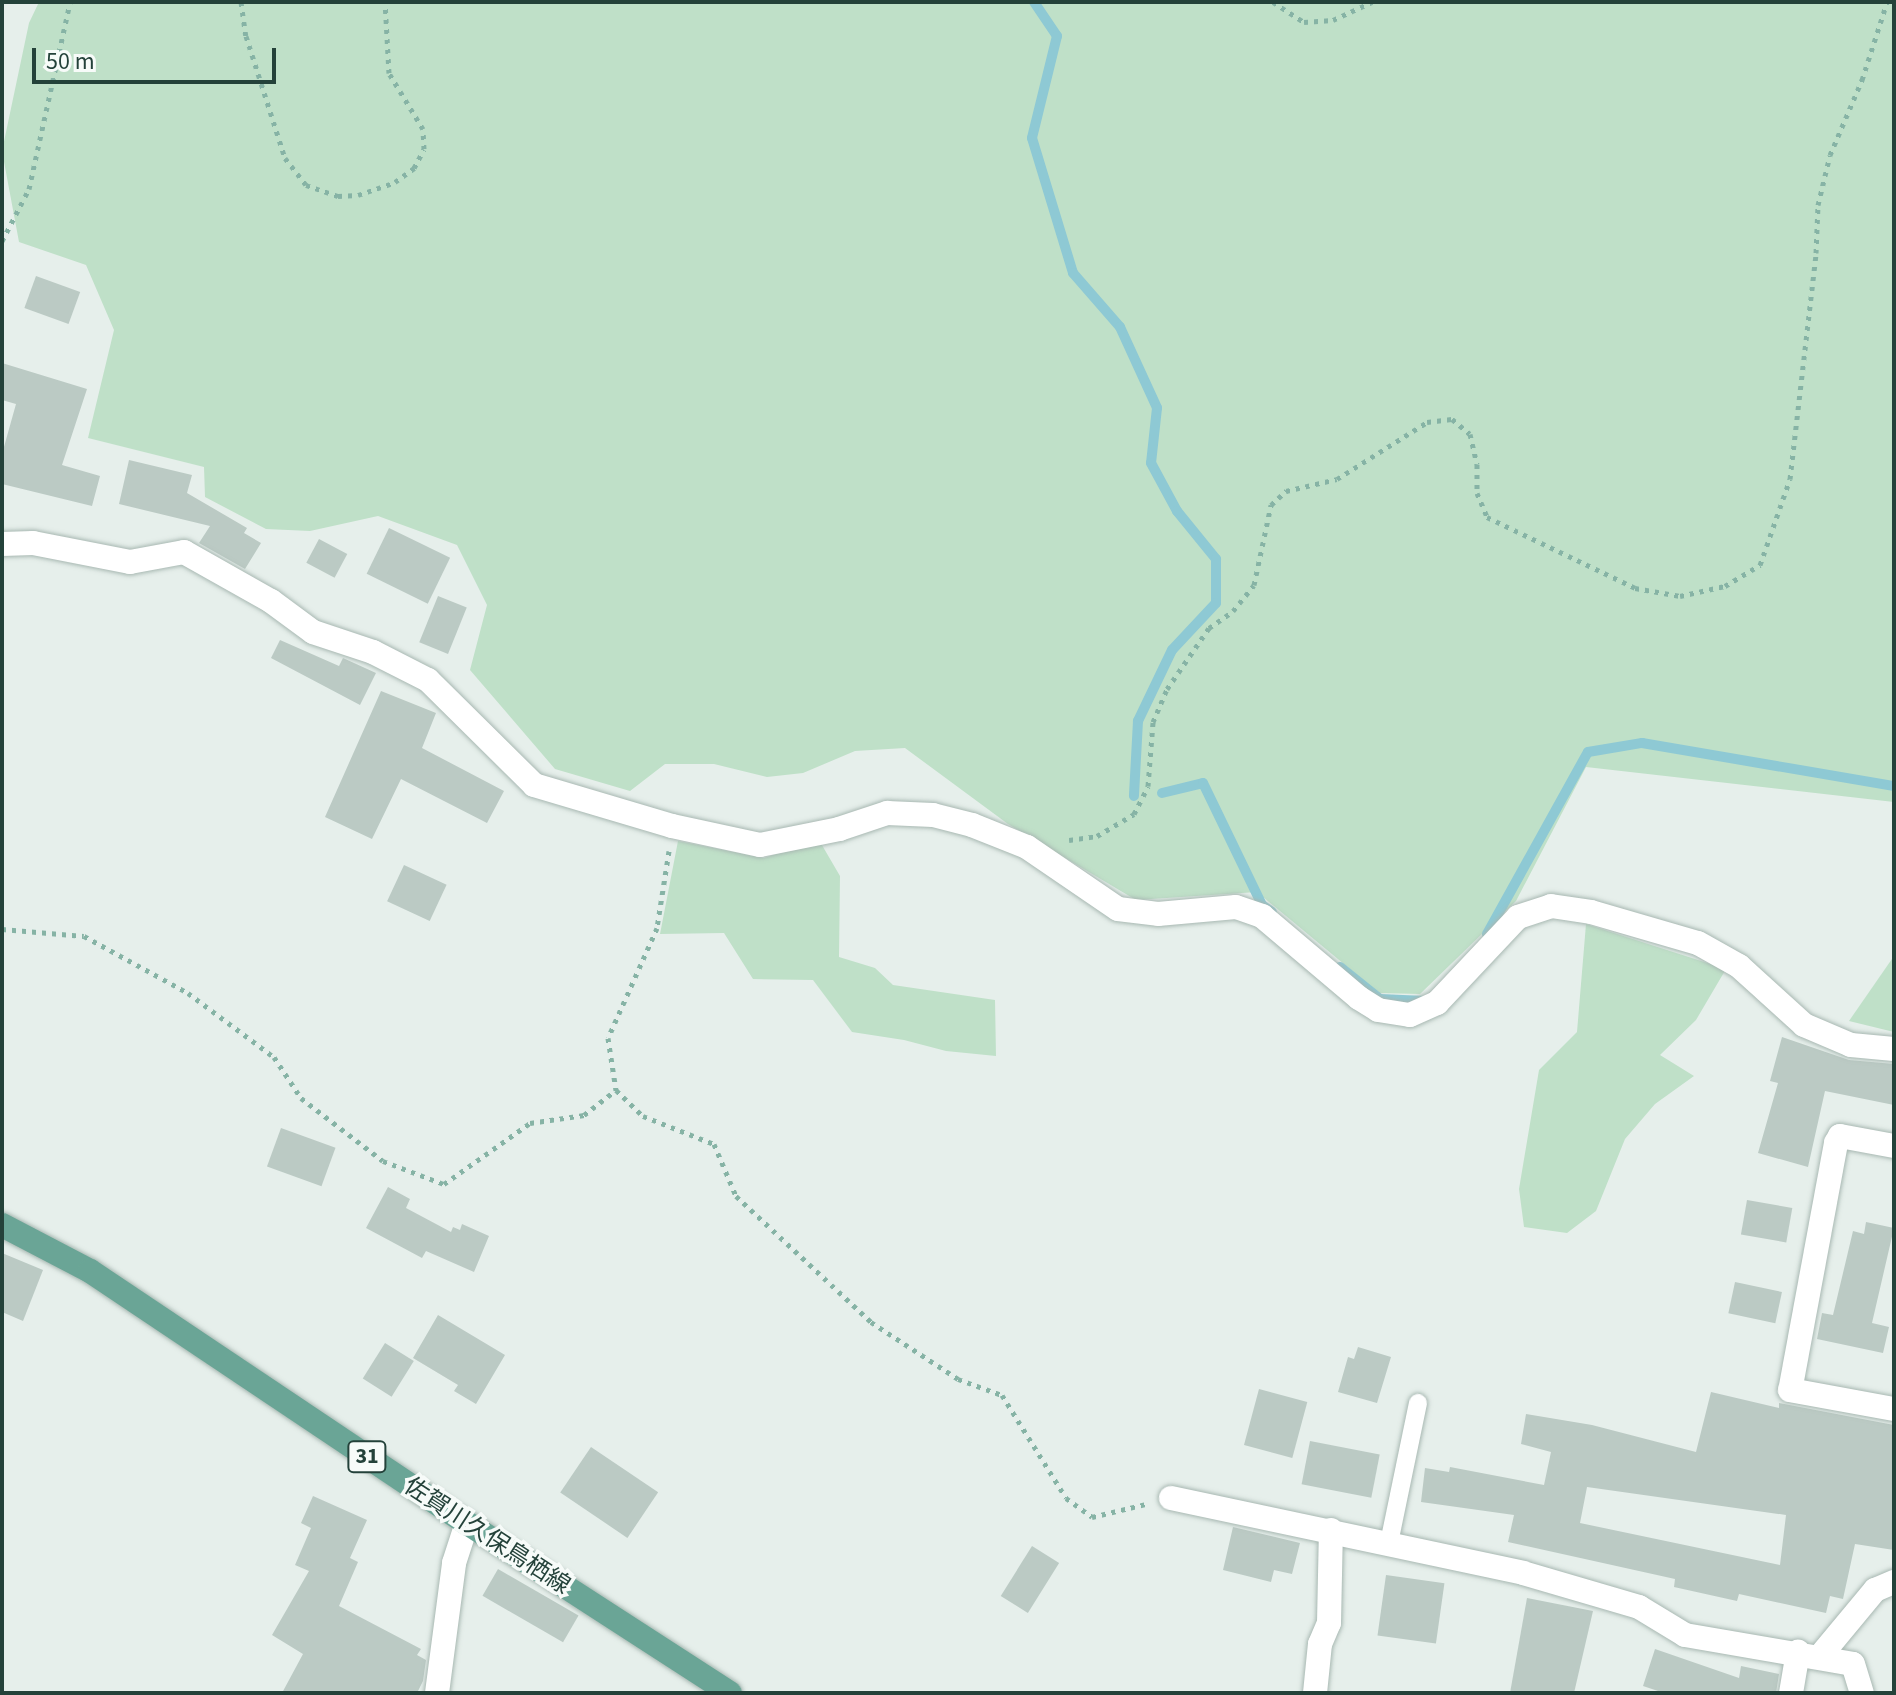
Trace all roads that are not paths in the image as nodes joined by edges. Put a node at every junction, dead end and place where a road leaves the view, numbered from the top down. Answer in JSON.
{"nodes":[{"id":1,"x":2,"y":544,"type":"edge"},
{"id":2,"x":1894,"y":1049,"type":"edge"},
{"id":3,"x":1894,"y":1146,"type":"edge"},
{"id":4,"x":2,"y":1225,"type":"edge"},
{"id":5,"x":1418,"y":1403,"type":"dead end"},
{"id":6,"x":1894,"y":1409,"type":"edge"},
{"id":7,"x":1171,"y":1498,"type":"road end"},
{"id":8,"x":467,"y":1523,"type":"junction"},
{"id":9,"x":1331,"y":1530,"type":"junction"},
{"id":10,"x":1389,"y":1543,"type":"junction"},
{"id":11,"x":1894,"y":1582,"type":"edge"},
{"id":12,"x":1809,"y":1654,"type":"junction"},
{"id":13,"x":437,"y":1693,"type":"edge"},
{"id":14,"x":730,"y":1693,"type":"edge"},
{"id":15,"x":1315,"y":1693,"type":"edge"},
{"id":16,"x":1791,"y":1693,"type":"edge"},
{"id":17,"x":1862,"y":1693,"type":"edge"}],
"edges":[{"from":1,"to":2,"type":"street"},
{"from":3,"to":6,"type":"street"},
{"from":4,"to":8,"type":"main road","name":"佐賀川久保鳥栖線","number":"31"},
{"from":5,"to":10,"type":"lane"},
{"from":7,"to":9,"type":"street"},
{"from":8,"to":13,"type":"street"},
{"from":8,"to":14,"type":"main road","name":"佐賀川久保鳥栖線","number":"31"},
{"from":9,"to":10,"type":"street"},
{"from":9,"to":15,"type":"street"},
{"from":10,"to":12,"type":"street"},
{"from":11,"to":12,"type":"street"},
{"from":12,"to":16,"type":"street"},
{"from":12,"to":17,"type":"street"}]}
